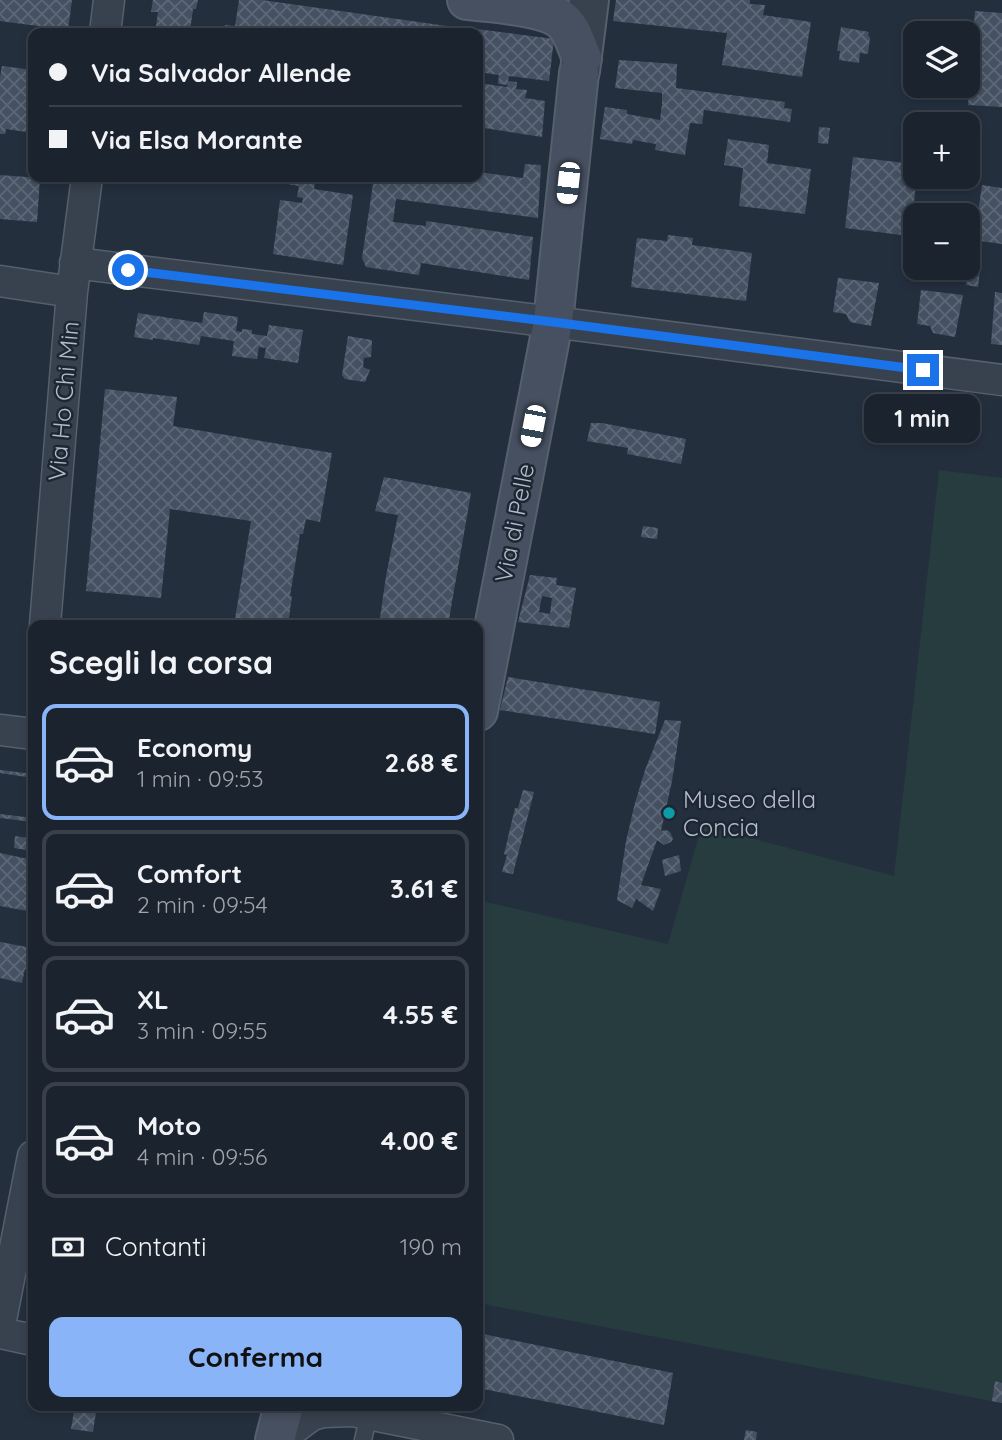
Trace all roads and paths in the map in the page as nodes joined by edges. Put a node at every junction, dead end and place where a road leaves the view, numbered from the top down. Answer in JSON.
{"nodes":[{"id":1,"x":109,"y":0,"type":"edge"},
{"id":2,"x":467,"y":0,"type":"edge"},
{"id":3,"x":589,"y":0,"type":"edge"},
{"id":4,"x":106,"y":28,"type":"edge"},
{"id":5,"x":580,"y":65,"type":"junction"},
{"id":6,"x":86,"y":182,"type":"edge"},
{"id":7,"x":74,"y":278,"type":"junction"},
{"id":8,"x":0,"y":281,"type":"edge"},
{"id":9,"x":553,"y":322,"type":"junction"},
{"id":10,"x":1002,"y":380,"type":"edge"},
{"id":11,"x":45,"y":620,"type":"edge"},
{"id":12,"x":483,"y":685,"type":"edge"},
{"id":13,"x":0,"y":730,"type":"edge"},
{"id":14,"x":28,"y":733,"type":"edge"},
{"id":15,"x":28,"y":1182,"type":"edge"},
{"id":16,"x":0,"y":1325,"type":"edge"},
{"id":17,"x":0,"y":1334,"type":"edge"},
{"id":18,"x":28,"y":1339,"type":"edge"},
{"id":19,"x":283,"y":1411,"type":"edge"},
{"id":20,"x":366,"y":1427,"type":"edge"},
{"id":21,"x":277,"y":1440,"type":"edge"},
{"id":22,"x":498,"y":1440,"type":"edge"}],
"edges":[{"from":1,"to":4,"type":"street"},
{"from":2,"to":5,"type":"main road"},
{"from":3,"to":5,"type":"street","name":"Via di Pelle"},
{"from":5,"to":9,"type":"main road","name":"Via di Pelle"},
{"from":6,"to":7,"type":"street","name":"Via Ho Chi Min"},
{"from":7,"to":8,"type":"street"},
{"from":7,"to":9,"type":"street"},
{"from":7,"to":11,"type":"street","name":"Via Ho Chi Min"},
{"from":9,"to":10,"type":"street"},
{"from":9,"to":12,"type":"main road","name":"Via di Pelle"},
{"from":13,"to":14,"type":"street"},
{"from":15,"to":16,"type":"street"},
{"from":17,"to":18,"type":"street"},
{"from":19,"to":21,"type":"main road"},
{"from":20,"to":21,"type":"street"},
{"from":20,"to":22,"type":"street"}]}
